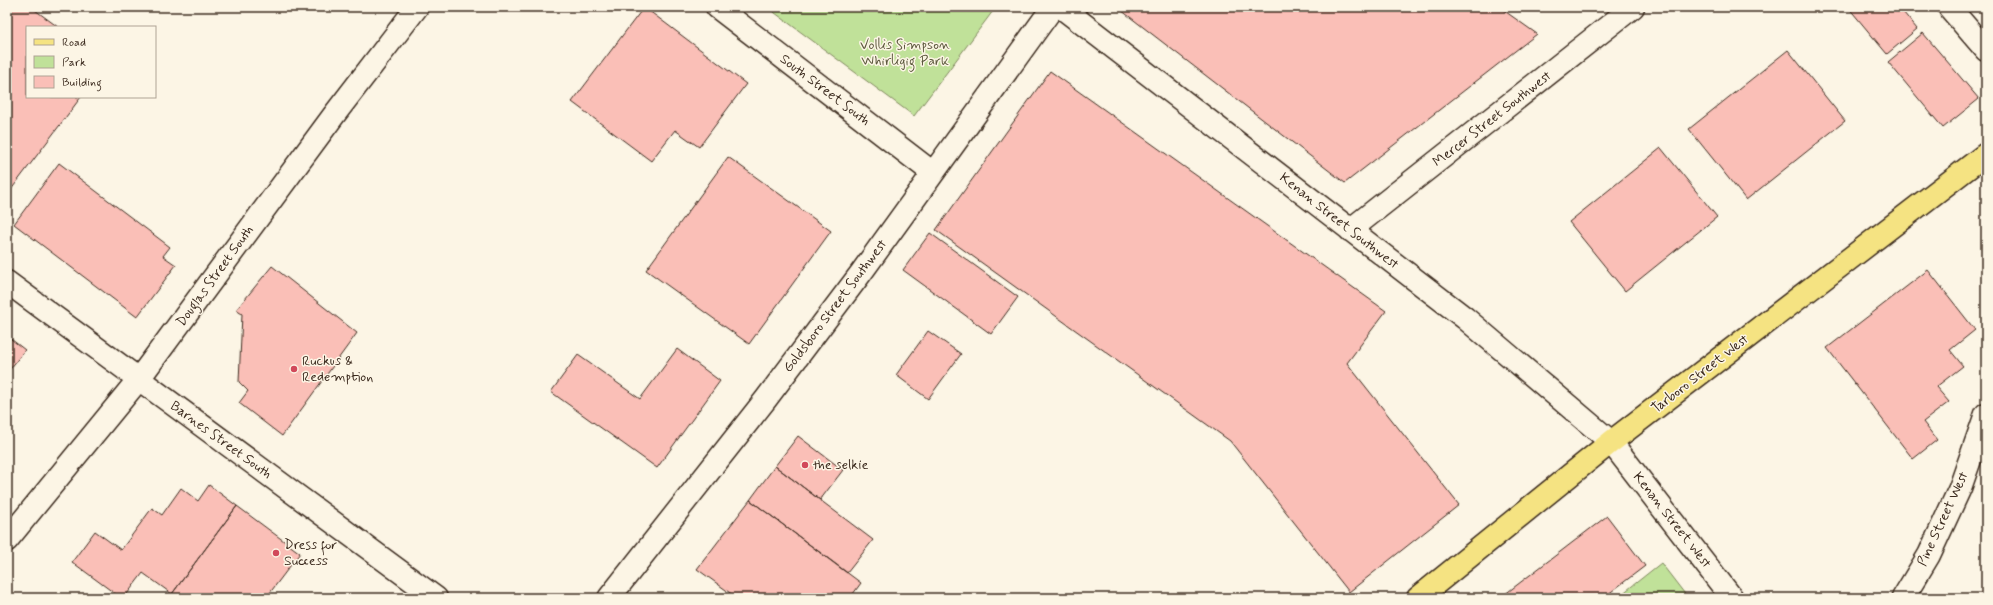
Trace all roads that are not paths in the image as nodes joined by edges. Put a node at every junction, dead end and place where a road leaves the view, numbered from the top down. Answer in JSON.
{"nodes":[{"id":1,"x":417,"y":7,"type":"edge"},
{"id":2,"x":717,"y":7,"type":"edge"},
{"id":3,"x":1053,"y":7,"type":"edge"},
{"id":4,"x":1061,"y":7,"type":"edge"},
{"id":5,"x":1633,"y":7,"type":"edge"},
{"id":6,"x":1949,"y":7,"type":"edge"},
{"id":7,"x":1986,"y":50,"type":"edge"},
{"id":8,"x":1985,"y":156,"type":"edge"},
{"id":9,"x":933,"y":172,"type":"junction"},
{"id":10,"x":1350,"y":230,"type":"junction"},
{"id":11,"x":7,"y":282,"type":"edge"},
{"id":12,"x":138,"y":380,"type":"junction"},
{"id":13,"x":1986,"y":414,"type":"edge"},
{"id":14,"x":1611,"y":442,"type":"junction"},
{"id":15,"x":7,"y":540,"type":"edge"},
{"id":16,"x":436,"y":598,"type":"edge"},
{"id":17,"x":609,"y":598,"type":"edge"},
{"id":18,"x":1418,"y":598,"type":"edge"},
{"id":19,"x":1732,"y":598,"type":"edge"},
{"id":20,"x":1903,"y":598,"type":"edge"}],
"edges":[{"from":1,"to":12,"type":"street","name":"Douglas Street South"},
{"from":2,"to":9,"type":"street","name":"South Street South"},
{"from":3,"to":9,"type":"street","name":"Goldsboro Street Southwest"},
{"from":4,"to":10,"type":"street","name":"Kenan Street Southwest"},
{"from":5,"to":10,"type":"street","name":"Mercer Street Southwest"},
{"from":6,"to":7,"type":"street"},
{"from":8,"to":14,"type":"main road","name":"Tarboro Street West"},
{"from":9,"to":17,"type":"street","name":"Goldsboro Street Southwest"},
{"from":10,"to":14,"type":"street","name":"Kenan Street Southwest"},
{"from":11,"to":12,"type":"street","name":"Barnes Street South"},
{"from":12,"to":15,"type":"street","name":"Douglas Street South"},
{"from":12,"to":16,"type":"street","name":"Barnes Street South"},
{"from":13,"to":20,"type":"street","name":"Pine Street West"},
{"from":14,"to":18,"type":"main road","name":"Tarboro Street West"},
{"from":14,"to":19,"type":"street","name":"Kenan Street West"}]}
